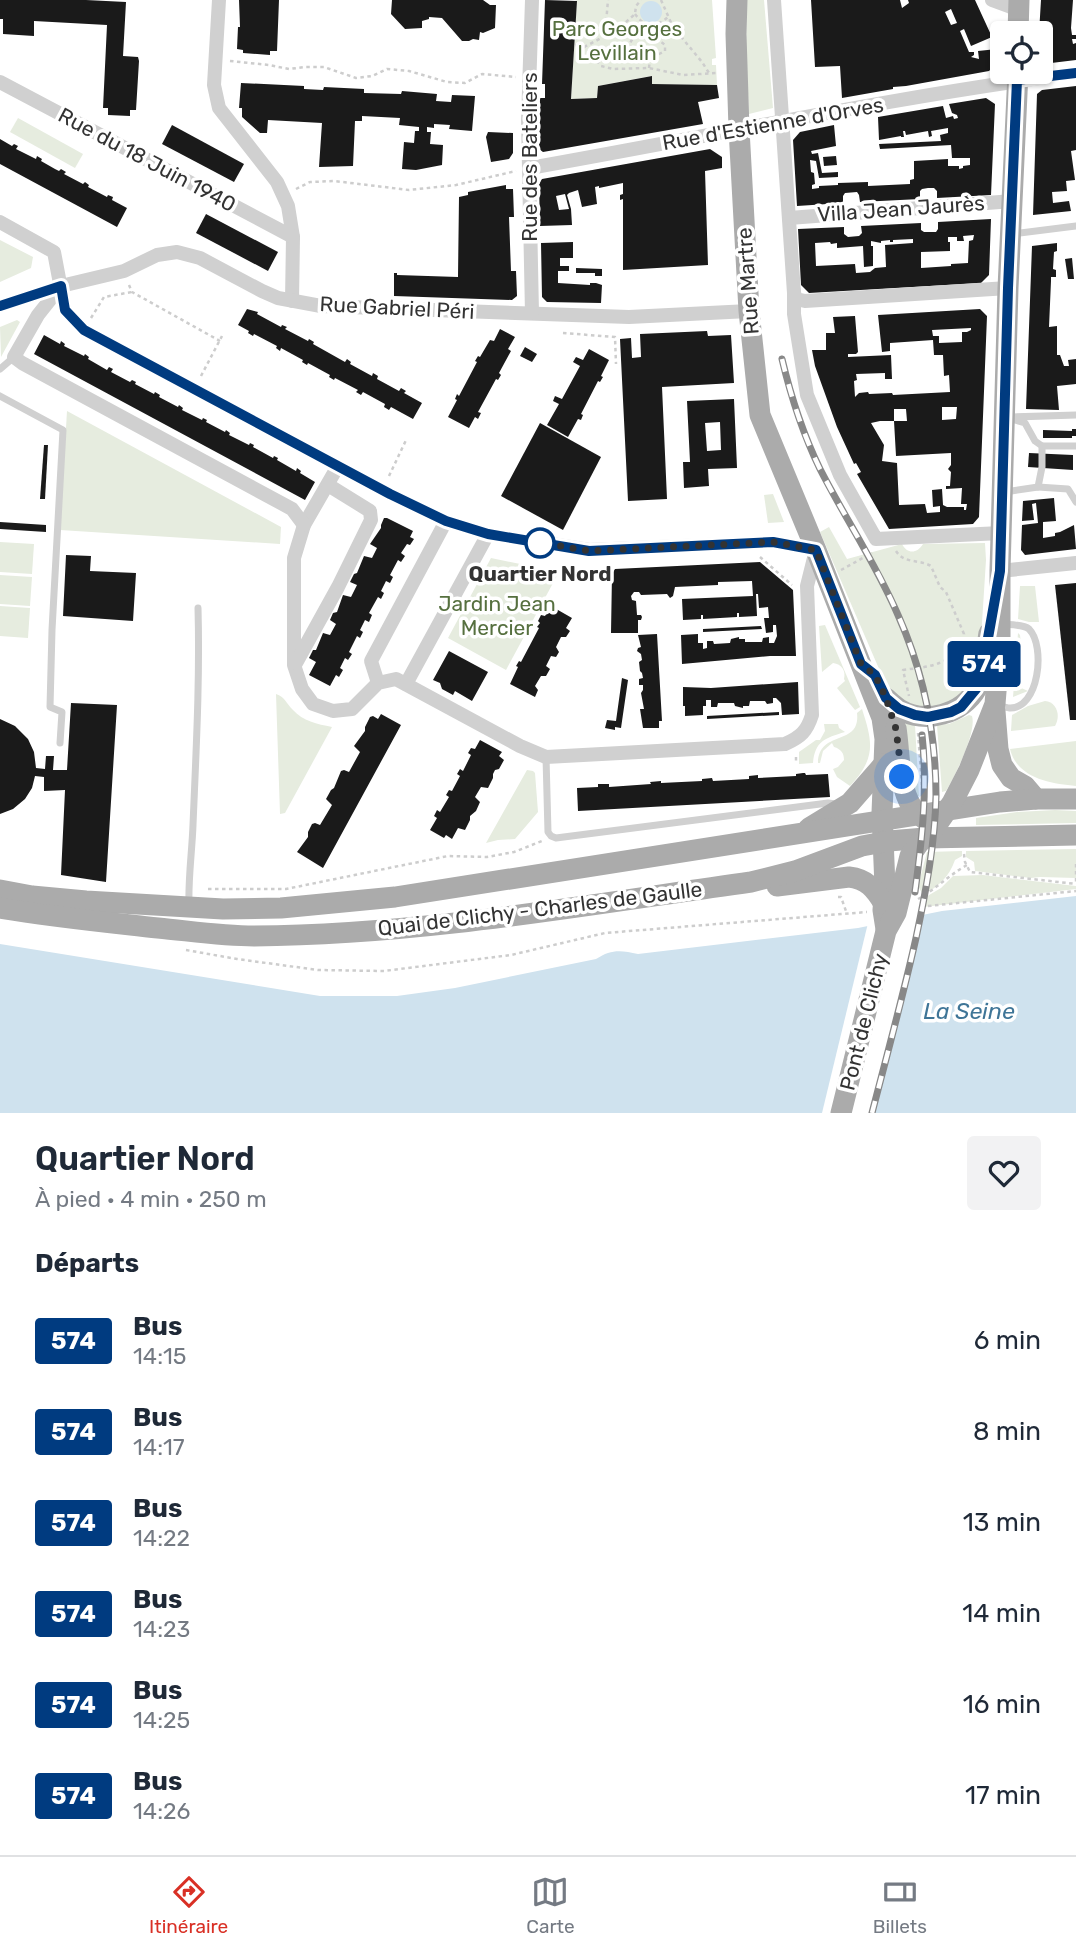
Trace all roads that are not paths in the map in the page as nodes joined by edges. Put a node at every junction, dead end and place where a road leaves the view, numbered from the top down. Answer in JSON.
{"nodes":[{"id":1,"x":219,"y":0,"type":"edge"},
{"id":2,"x":532,"y":0,"type":"edge"},
{"id":3,"x":737,"y":0,"type":"edge"},
{"id":4,"x":774,"y":0,"type":"edge"},
{"id":5,"x":992,"y":0,"type":"edge"},
{"id":6,"x":1019,"y":16,"type":"edge"},
{"id":7,"x":1076,"y":73,"type":"edge"},
{"id":8,"x":1053,"y":74,"type":"edge"},
{"id":9,"x":990,"y":81,"type":"edge"},
{"id":10,"x":0,"y":82,"type":"edge"},
{"id":11,"x":1017,"y":84,"type":"edge"},
{"id":12,"x":781,"y":122,"type":"junction"},
{"id":13,"x":739,"y":129,"type":"junction"},
{"id":14,"x":530,"y":168,"type":"junction"},
{"id":15,"x":1013,"y":201,"type":"junction"},
{"id":16,"x":789,"y":218,"type":"junction"},
{"id":17,"x":0,"y":222,"type":"edge"},
{"id":18,"x":1076,"y":226,"type":"edge"},
{"id":19,"x":1011,"y":234,"type":"junction"},
{"id":20,"x":293,"y":237,"type":"junction"},
{"id":21,"x":61,"y":286,"type":"junction"},
{"id":22,"x":1008,"y":288,"type":"junction"},
{"id":23,"x":795,"y":294,"type":"junction"},
{"id":24,"x":292,"y":301,"type":"junction"},
{"id":25,"x":0,"y":306,"type":"edge"},
{"id":26,"x":749,"y":311,"type":"junction"},
{"id":27,"x":531,"y":313,"type":"junction"},
{"id":28,"x":14,"y":357,"type":"junction"},
{"id":29,"x":0,"y":369,"type":"edge"},
{"id":30,"x":0,"y":396,"type":"edge"},
{"id":31,"x":1076,"y":415,"type":"edge"},
{"id":32,"x":1004,"y":417,"type":"junction"},
{"id":33,"x":1042,"y":446,"type":"junction"},
{"id":34,"x":1076,"y":446,"type":"edge"},
{"id":35,"x":338,"y":466,"type":"junction"},
{"id":36,"x":328,"y":485,"type":"junction"},
{"id":37,"x":1038,"y":486,"type":"junction"},
{"id":38,"x":1002,"y":492,"type":"junction"},
{"id":39,"x":1076,"y":502,"type":"edge"},
{"id":40,"x":446,"y":521,"type":"junction"},
{"id":41,"x":304,"y":525,"type":"junction"},
{"id":42,"x":1001,"y":533,"type":"junction"},
{"id":43,"x":488,"y":534,"type":"junction"},
{"id":44,"x":816,"y":550,"type":"junction"},
{"id":45,"x":1076,"y":563,"type":"edge"},
{"id":46,"x":1000,"y":571,"type":"junction"},
{"id":47,"x":198,"y":608,"type":"dead end"},
{"id":48,"x":1001,"y":624,"type":"junction"},
{"id":49,"x":861,"y":664,"type":"junction"},
{"id":50,"x":294,"y":665,"type":"junction"},
{"id":51,"x":378,"y":683,"type":"junction"},
{"id":52,"x":406,"y":684,"type":"junction"},
{"id":53,"x":886,"y":698,"type":"junction"},
{"id":54,"x":995,"y":704,"type":"junction"},
{"id":55,"x":60,"y":743,"type":"dead end"},
{"id":56,"x":546,"y":757,"type":"junction"},
{"id":57,"x":884,"y":764,"type":"junction"},
{"id":58,"x":1036,"y":799,"type":"junction"},
{"id":59,"x":1076,"y":799,"type":"edge"},
{"id":60,"x":837,"y":811,"type":"junction"},
{"id":61,"x":928,"y":821,"type":"junction"},
{"id":62,"x":802,"y":833,"type":"junction"},
{"id":63,"x":1076,"y":835,"type":"edge"},
{"id":64,"x":888,"y":838,"type":"junction"},
{"id":65,"x":751,"y":882,"type":"junction"},
{"id":66,"x":0,"y":890,"type":"edge"},
{"id":67,"x":882,"y":895,"type":"junction"},
{"id":68,"x":189,"y":898,"type":"junction"},
{"id":69,"x":0,"y":908,"type":"edge"},
{"id":70,"x":841,"y":1113,"type":"edge"}],
"edges":[{"from":1,"to":20,"type":"street"},
{"from":2,"to":14,"type":"street","name":"Rue des Bateliers"},
{"from":3,"to":13,"type":"main road","name":"Rue Martre"},
{"from":4,"to":12,"type":"street"},
{"from":5,"to":6,"type":"street"},
{"from":7,"to":8,"type":"street","name":"Rue d'Estienne d'Orves"},
{"from":9,"to":12,"type":"street","name":"Rue d'Estienne d'Orves"},
{"from":10,"to":20,"type":"street","name":"Rue du 18 Juin 1940"},
{"from":11,"to":15,"type":"main road"},
{"from":12,"to":13,"type":"street","name":"Rue d'Estienne d'Orves"},
{"from":12,"to":16,"type":"street"},
{"from":13,"to":14,"type":"street","name":"Rue d'Estienne d'Orves"},
{"from":13,"to":26,"type":"main road","name":"Rue Martre"},
{"from":14,"to":27,"type":"street","name":"Rue des Bateliers"},
{"from":15,"to":16,"type":"street","name":"Villa Jean Jaurès"},
{"from":15,"to":19,"type":"main road"},
{"from":16,"to":23,"type":"street"},
{"from":17,"to":21,"type":"street"},
{"from":18,"to":19,"type":"lane"},
{"from":19,"to":22,"type":"main road"},
{"from":20,"to":24,"type":"street"},
{"from":21,"to":24,"type":"street","name":"Rue Gabriel Péri"},
{"from":21,"to":25,"type":"street","name":"Rue Gabriel Péri"},
{"from":21,"to":28,"type":"street"},
{"from":21,"to":35,"type":"street"},
{"from":22,"to":23,"type":"street"},
{"from":22,"to":32,"type":"main road"},
{"from":23,"to":42,"type":"street"},
{"from":24,"to":27,"type":"street","name":"Rue Gabriel Péri"},
{"from":26,"to":27,"type":"street","name":"Rue Gabriel Péri"},
{"from":26,"to":44,"type":"main road","name":"Rue Martre"},
{"from":28,"to":29,"type":"lane"},
{"from":28,"to":41,"type":"street"},
{"from":30,"to":55,"type":"lane"},
{"from":31,"to":32,"type":"lane"},
{"from":32,"to":33,"type":"lane"},
{"from":32,"to":38,"type":"main road"},
{"from":33,"to":34,"type":"lane"},
{"from":33,"to":37,"type":"lane"},
{"from":35,"to":36,"type":"street"},
{"from":35,"to":40,"type":"street"},
{"from":36,"to":41,"type":"street"},
{"from":36,"to":50,"type":"street"},
{"from":37,"to":38,"type":"lane"},
{"from":37,"to":39,"type":"lane"},
{"from":38,"to":42,"type":"main road"},
{"from":40,"to":43,"type":"street"},
{"from":40,"to":51,"type":"street"},
{"from":41,"to":50,"type":"street"},
{"from":42,"to":46,"type":"main road"},
{"from":43,"to":44,"type":"street"},
{"from":43,"to":52,"type":"street"},
{"from":44,"to":49,"type":"main road","name":"Rue Martre"},
{"from":44,"to":56,"type":"street"},
{"from":45,"to":46,"type":"street"},
{"from":46,"to":48,"type":"main road"},
{"from":46,"to":53,"type":"main road"},
{"from":47,"to":68,"type":"lane"},
{"from":48,"to":54,"type":"main road"},
{"from":48,"to":54,"type":"lane"},
{"from":49,"to":53,"type":"main road"},
{"from":49,"to":57,"type":"main road","name":"Rue Martre"},
{"from":50,"to":51,"type":"street"},
{"from":51,"to":52,"type":"street"},
{"from":52,"to":56,"type":"street"},
{"from":53,"to":61,"type":"main road"},
{"from":54,"to":58,"type":"main road"},
{"from":54,"to":61,"type":"main road","name":"Pont de Clichy"},
{"from":56,"to":60,"type":"lane"},
{"from":57,"to":60,"type":"main road"},
{"from":57,"to":64,"type":"main road","name":"Rue Martre"},
{"from":58,"to":59,"type":"main road","name":"Quai de Clichy - Charles de Gaulle"},
{"from":58,"to":61,"type":"main road","name":"Quai de Clichy - Charles de Gaulle"},
{"from":60,"to":62,"type":"main road"},
{"from":61,"to":63,"type":"main road","name":"Quai de Clichy - Charles de Gaulle"},
{"from":61,"to":64,"type":"main road","name":"Quai de Clichy - Charles de Gaulle"},
{"from":61,"to":67,"type":"main road","name":"Pont de Clichy"},
{"from":62,"to":64,"type":"main road","name":"Quai de Clichy - Charles de Gaulle"},
{"from":62,"to":68,"type":"main road","name":"Quai de Clichy - Charles de Gaulle"},
{"from":64,"to":65,"type":"main road","name":"Quai de Clichy - Charles de Gaulle"},
{"from":64,"to":67,"type":"main road","name":"Pont de Clichy"},
{"from":65,"to":67,"type":"main road"},
{"from":65,"to":69,"type":"main road","name":"Quai de Clichy - Charles de Gaulle"},
{"from":66,"to":68,"type":"main road","name":"Quai de Clichy - Charles de Gaulle"},
{"from":67,"to":70,"type":"main road","name":"Pont de Clichy"}]}
